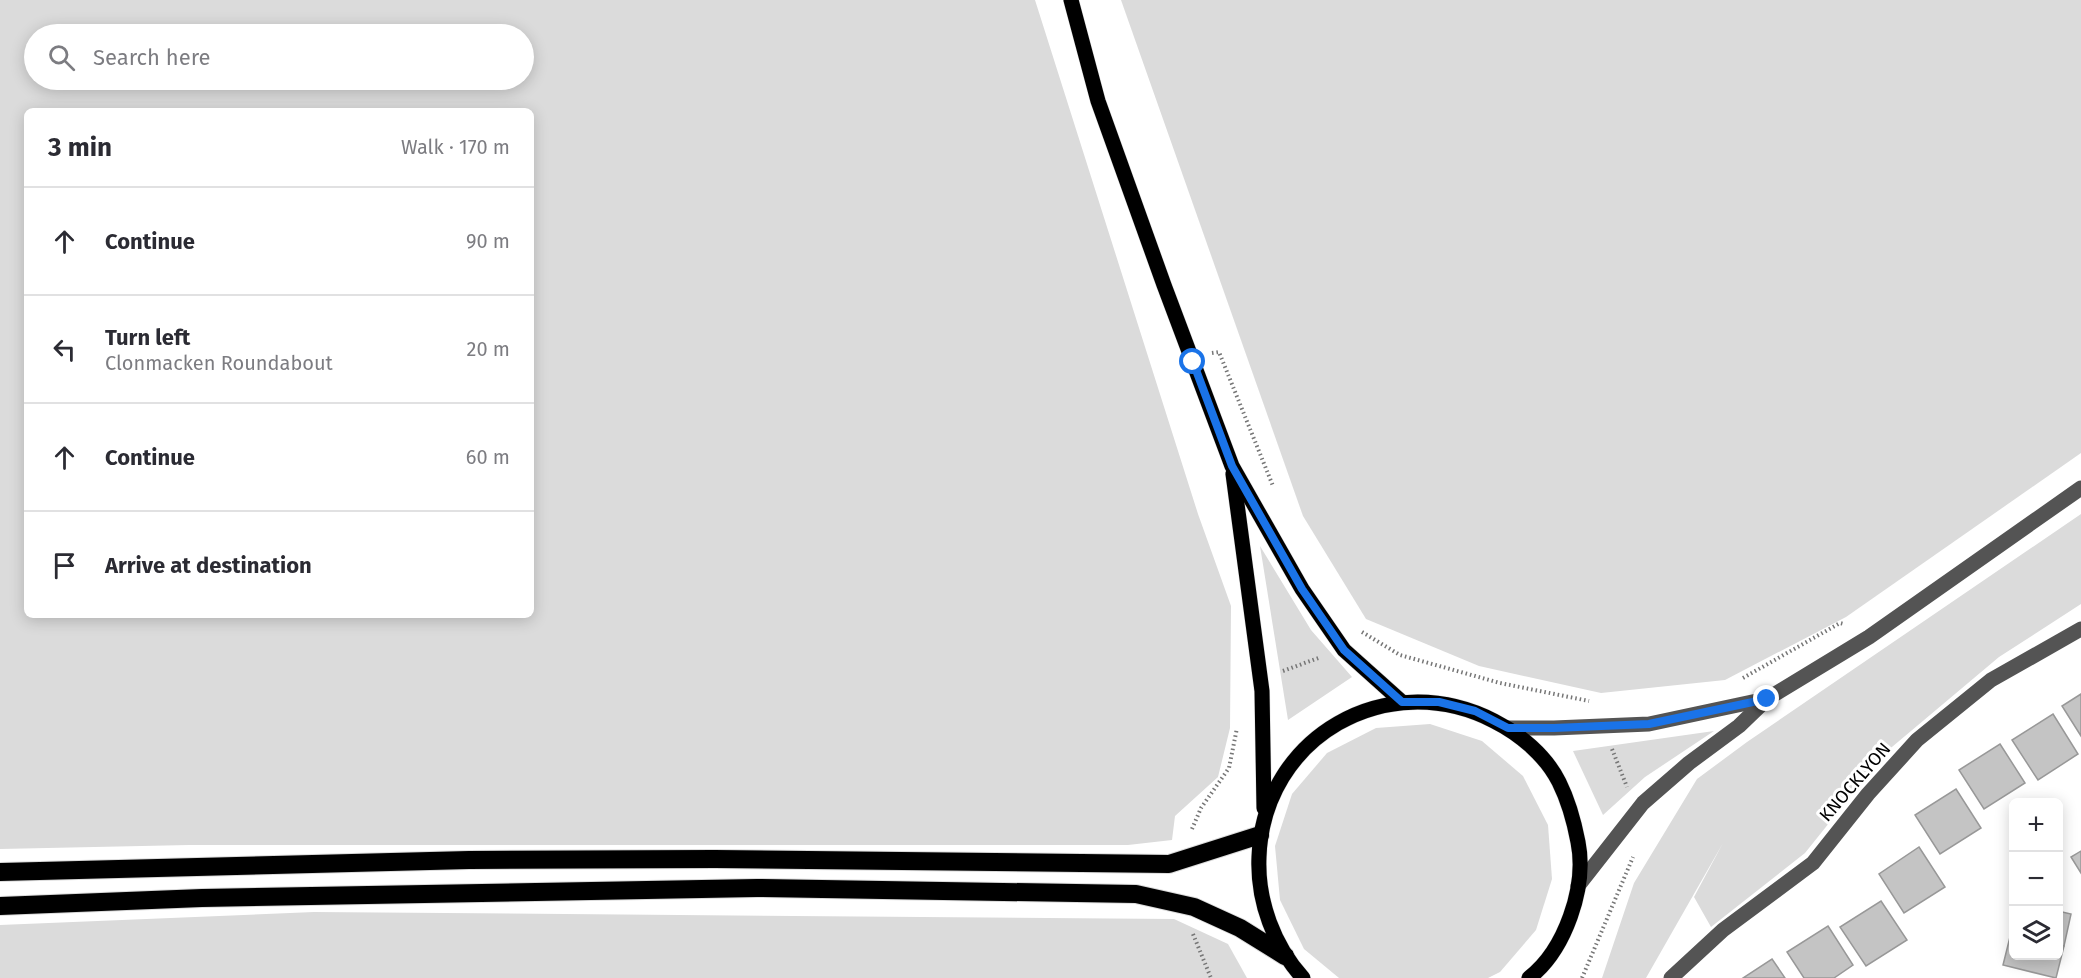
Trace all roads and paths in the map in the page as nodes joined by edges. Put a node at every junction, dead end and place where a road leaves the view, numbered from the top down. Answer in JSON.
{"nodes":[{"id":1,"x":1071,"y":0,"type":"edge"},
{"id":2,"x":1191,"y":356,"type":"junction"},
{"id":3,"x":1232,"y":466,"type":"junction"},
{"id":4,"x":2081,"y":488,"type":"edge"},
{"id":5,"x":1277,"y":496,"type":"dead end"},
{"id":6,"x":2081,"y":629,"type":"edge"},
{"id":7,"x":1878,"y":631,"type":"junction"},
{"id":8,"x":1372,"y":638,"type":"dead end"},
{"id":9,"x":1331,"y":653,"type":"dead end"},
{"id":10,"x":1280,"y":673,"type":"dead end"},
{"id":11,"x":1734,"y":683,"type":"dead end"},
{"id":12,"x":1767,"y":699,"type":"junction"},
{"id":13,"x":1589,"y":701,"type":"dead end"},
{"id":14,"x":1402,"y":702,"type":"junction"},
{"id":15,"x":1237,"y":727,"type":"dead end"},
{"id":16,"x":1508,"y":728,"type":"junction"},
{"id":17,"x":1611,"y":746,"type":"dead end"},
{"id":18,"x":1629,"y":791,"type":"dead end"},
{"id":19,"x":1264,"y":814,"type":"junction"},
{"id":20,"x":1260,"y":835,"type":"junction"},
{"id":21,"x":1188,"y":838,"type":"dead end"},
{"id":22,"x":1634,"y":855,"type":"dead end"},
{"id":23,"x":0,"y":872,"type":"edge"},
{"id":24,"x":1578,"y":886,"type":"junction"},
{"id":25,"x":0,"y":906,"type":"edge"},
{"id":26,"x":1191,"y":927,"type":"dead end"},
{"id":27,"x":1285,"y":956,"type":"junction"},
{"id":28,"x":1534,"y":976,"type":"edge"},
{"id":29,"x":1211,"y":978,"type":"edge"},
{"id":30,"x":1302,"y":978,"type":"edge"},
{"id":31,"x":1582,"y":978,"type":"edge"},
{"id":32,"x":1671,"y":978,"type":"edge"}],
"edges":[{"from":1,"to":2,"type":"main road"},
{"from":2,"to":3,"type":"main road"},
{"from":2,"to":5,"type":"path"},
{"from":3,"to":14,"type":"main road"},
{"from":3,"to":19,"type":"main road"},
{"from":4,"to":7,"type":"street"},
{"from":6,"to":32,"type":"street","name":"KNOCKLYON"},
{"from":7,"to":11,"type":"path"},
{"from":7,"to":12,"type":"street"},
{"from":8,"to":13,"type":"path"},
{"from":9,"to":10,"type":"path"},
{"from":12,"to":16,"type":"street"},
{"from":12,"to":24,"type":"street"},
{"from":14,"to":16,"type":"main road"},
{"from":14,"to":19,"type":"main road"},
{"from":15,"to":21,"type":"path"},
{"from":16,"to":24,"type":"main road"},
{"from":17,"to":18,"type":"path"},
{"from":19,"to":20,"type":"main road"},
{"from":20,"to":23,"type":"highway"},
{"from":20,"to":27,"type":"main road"},
{"from":22,"to":31,"type":"path"},
{"from":24,"to":28,"type":"main road"},
{"from":25,"to":27,"type":"highway"},
{"from":26,"to":29,"type":"path"},
{"from":27,"to":30,"type":"main road"}]}
